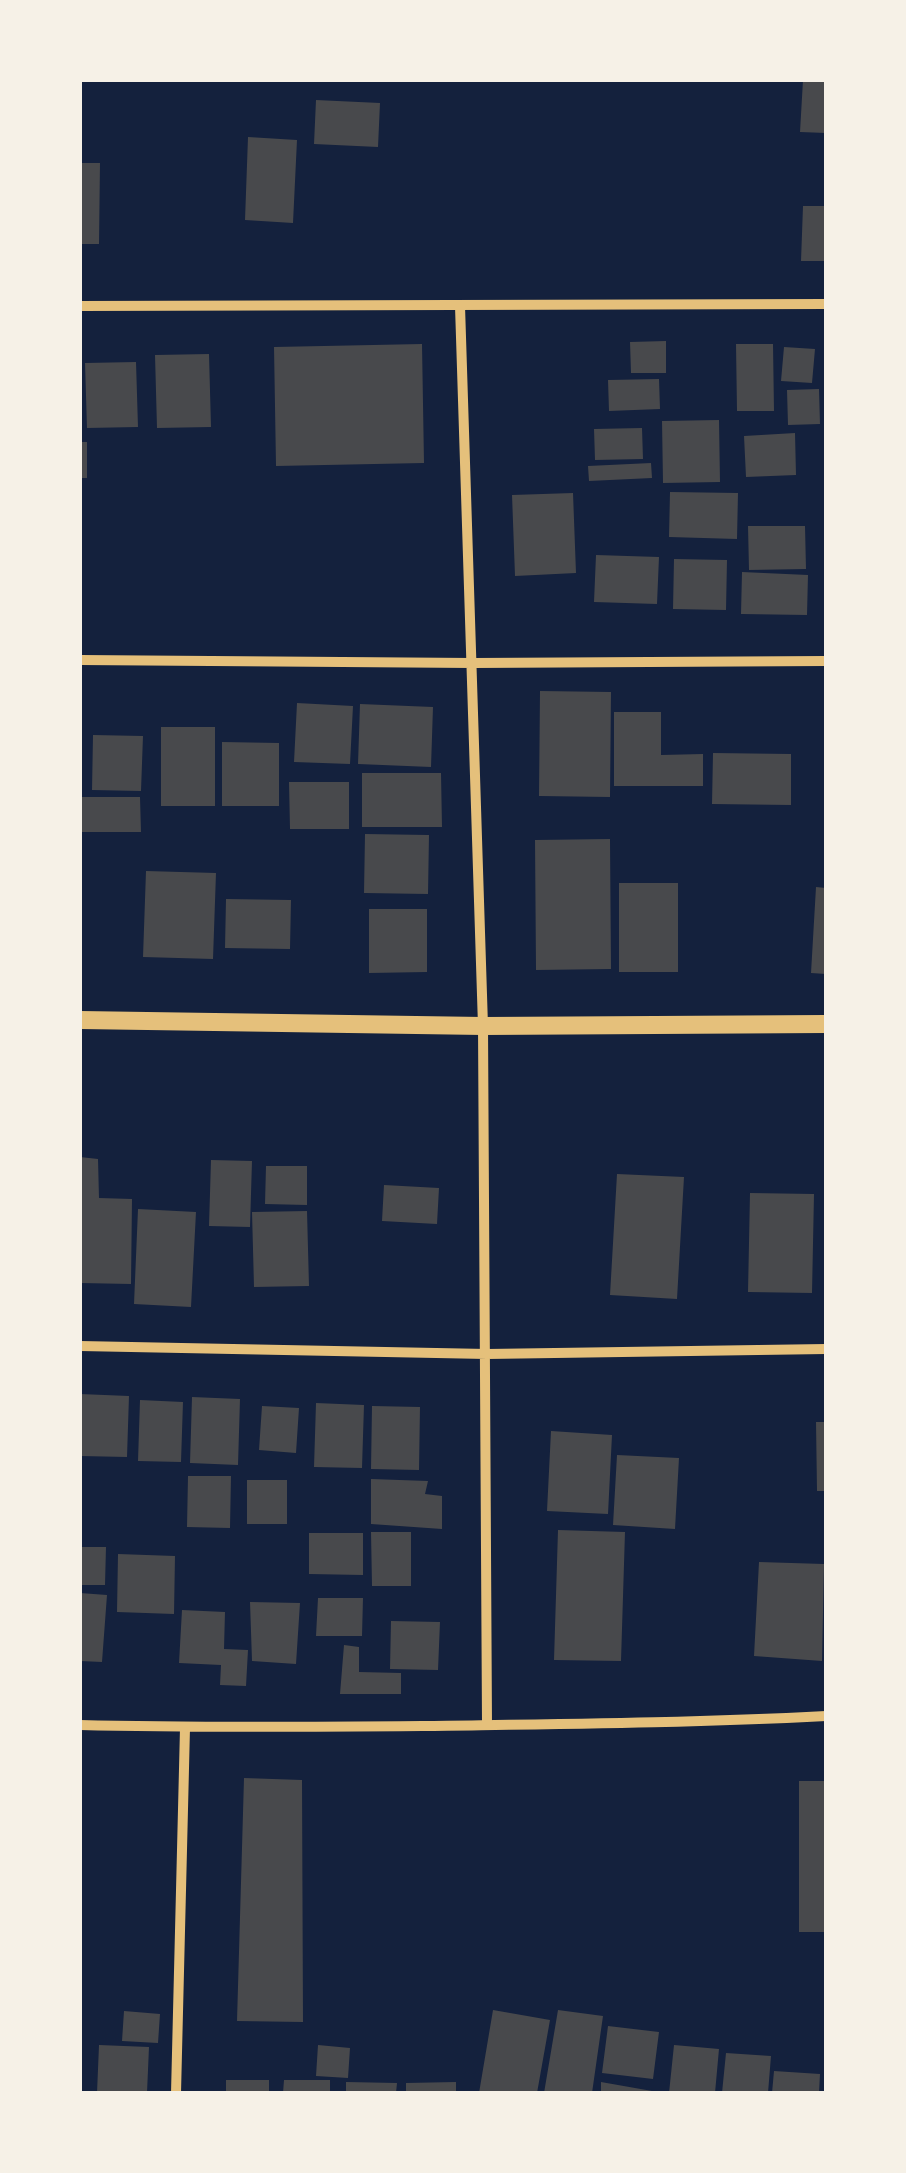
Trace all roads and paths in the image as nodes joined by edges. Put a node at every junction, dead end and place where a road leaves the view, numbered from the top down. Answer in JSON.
{"nodes":[{"id":1,"x":826,"y":304,"type":"edge"},
{"id":2,"x":80,"y":306,"type":"edge"},
{"id":3,"x":460,"y":306,"type":"junction"},
{"id":4,"x":80,"y":660,"type":"edge"},
{"id":5,"x":826,"y":661,"type":"edge"},
{"id":6,"x":473,"y":664,"type":"junction"},
{"id":7,"x":80,"y":1020,"type":"edge"},
{"id":8,"x":826,"y":1024,"type":"edge"},
{"id":9,"x":484,"y":1026,"type":"junction"},
{"id":10,"x":80,"y":1346,"type":"edge"},
{"id":11,"x":826,"y":1349,"type":"edge"},
{"id":12,"x":487,"y":1354,"type":"junction"},
{"id":13,"x":826,"y":1716,"type":"edge"},
{"id":14,"x":80,"y":1725,"type":"edge"},
{"id":15,"x":488,"y":1725,"type":"junction"},
{"id":16,"x":186,"y":1728,"type":"junction"},
{"id":17,"x":176,"y":2093,"type":"edge"}],
"edges":[{"from":1,"to":3,"type":"street"},
{"from":2,"to":3,"type":"street"},
{"from":3,"to":6,"type":"street"},
{"from":4,"to":6,"type":"street"},
{"from":5,"to":6,"type":"street"},
{"from":6,"to":9,"type":"street"},
{"from":7,"to":9,"type":"street"},
{"from":8,"to":9,"type":"street"},
{"from":9,"to":12,"type":"street"},
{"from":10,"to":12,"type":"street"},
{"from":11,"to":12,"type":"street"},
{"from":12,"to":15,"type":"street"},
{"from":13,"to":15,"type":"street"},
{"from":14,"to":16,"type":"street"},
{"from":15,"to":16,"type":"street"},
{"from":16,"to":17,"type":"street"}]}
